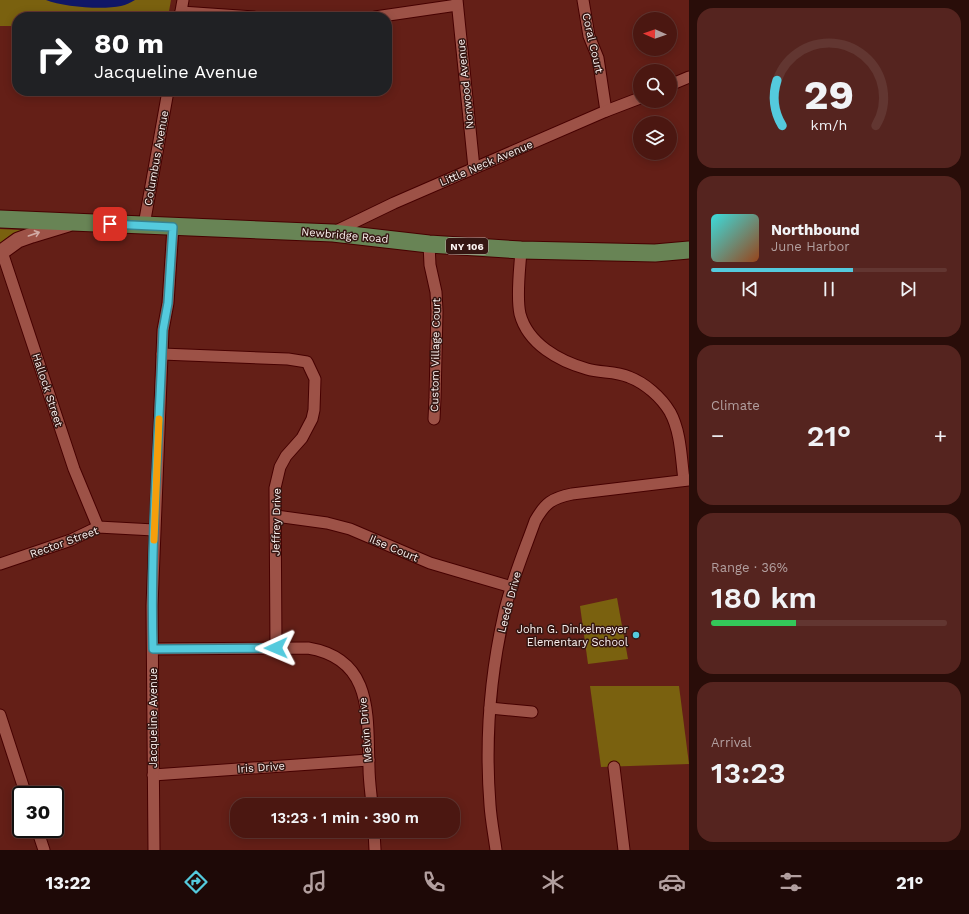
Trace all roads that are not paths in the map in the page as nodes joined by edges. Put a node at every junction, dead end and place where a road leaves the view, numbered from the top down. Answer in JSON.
{"nodes":[{"id":1,"x":183,"y":0,"type":"edge"},
{"id":2,"x":583,"y":0,"type":"edge"},
{"id":3,"x":457,"y":2,"type":"edge"},
{"id":4,"x":181,"y":12,"type":"edge"},
{"id":5,"x":392,"y":14,"type":"edge"},
{"id":6,"x":689,"y":76,"type":"edge"},
{"id":7,"x":677,"y":82,"type":"edge"},
{"id":8,"x":167,"y":96,"type":"edge"},
{"id":9,"x":633,"y":100,"type":"edge"},
{"id":10,"x":606,"y":110,"type":"junction"},
{"id":11,"x":474,"y":168,"type":"junction"},
{"id":12,"x":0,"y":219,"type":"edge"},
{"id":13,"x":73,"y":223,"type":"junction"},
{"id":14,"x":144,"y":225,"type":"junction"},
{"id":15,"x":173,"y":227,"type":"junction"},
{"id":16,"x":333,"y":233,"type":"junction"},
{"id":17,"x":429,"y":244,"type":"junction"},
{"id":18,"x":521,"y":250,"type":"junction"},
{"id":19,"x":689,"y":250,"type":"edge"},
{"id":20,"x":1,"y":252,"type":"edge"},
{"id":21,"x":162,"y":354,"type":"junction"},
{"id":22,"x":434,"y":419,"type":"dead end"},
{"id":23,"x":687,"y":480,"type":"edge"},
{"id":24,"x":276,"y":516,"type":"junction"},
{"id":25,"x":98,"y":527,"type":"junction"},
{"id":26,"x":154,"y":530,"type":"junction"},
{"id":27,"x":0,"y":564,"type":"edge"},
{"id":28,"x":512,"y":587,"type":"junction"},
{"id":29,"x":276,"y":648,"type":"junction"},
{"id":30,"x":153,"y":649,"type":"junction"},
{"id":31,"x":490,"y":708,"type":"junction"},
{"id":32,"x":532,"y":712,"type":"dead end"},
{"id":33,"x":0,"y":715,"type":"edge"},
{"id":34,"x":369,"y":760,"type":"junction"},
{"id":35,"x":614,"y":767,"type":"dead end"},
{"id":36,"x":153,"y":775,"type":"junction"},
{"id":37,"x":23,"y":786,"type":"edge"},
{"id":38,"x":371,"y":798,"type":"edge"},
{"id":39,"x":41,"y":838,"type":"edge"},
{"id":40,"x":374,"y":838,"type":"edge"},
{"id":41,"x":44,"y":850,"type":"edge"},
{"id":42,"x":154,"y":850,"type":"edge"},
{"id":43,"x":375,"y":850,"type":"edge"},
{"id":44,"x":496,"y":850,"type":"edge"},
{"id":45,"x":624,"y":850,"type":"edge"}],
"edges":[{"from":1,"to":4,"type":"street"},
{"from":2,"to":10,"type":"street","name":"Coral Court"},
{"from":3,"to":5,"type":"street"},
{"from":3,"to":11,"type":"street","name":"Norwood Avenue"},
{"from":6,"to":7,"type":"street"},
{"from":8,"to":14,"type":"street","name":"Columbus Avenue"},
{"from":9,"to":10,"type":"street","name":"Little Neck Avenue"},
{"from":10,"to":11,"type":"street","name":"Little Neck Avenue"},
{"from":11,"to":16,"type":"street","name":"Little Neck Avenue"},
{"from":12,"to":13,"type":"main road","name":"Newbridge Road","number":"NY 106"},
{"from":13,"to":14,"type":"main road","name":"Newbridge Road","number":"NY 106"},
{"from":20,"to":13,"type":"street","one_way":true},
{"from":14,"to":15,"type":"main road","name":"Newbridge Road","number":"NY 106"},
{"from":15,"to":16,"type":"main road","name":"Newbridge Road","number":"NY 106"},
{"from":15,"to":21,"type":"street","name":"Jacqueline Avenue"},
{"from":16,"to":17,"type":"main road","name":"Newbridge Road","number":"NY 106"},
{"from":17,"to":18,"type":"main road","name":"Newbridge Road","number":"NY 106"},
{"from":17,"to":22,"type":"street","name":"Custom Village Court"},
{"from":18,"to":19,"type":"main road","name":"Newbridge Road","number":"NY 106"},
{"from":18,"to":23,"type":"street"},
{"from":20,"to":25,"type":"street","name":"Hallock Street"},
{"from":21,"to":24,"type":"street","name":"Jeffrey Drive"},
{"from":21,"to":26,"type":"street","name":"Jacqueline Avenue"},
{"from":23,"to":28,"type":"street","name":"Leeds Drive"},
{"from":24,"to":28,"type":"street","name":"Ilse Court"},
{"from":24,"to":29,"type":"street","name":"Jeffrey Drive"},
{"from":25,"to":26,"type":"street","name":"Rector Street"},
{"from":25,"to":27,"type":"street","name":"Rector Street"},
{"from":26,"to":30,"type":"street","name":"Jacqueline Avenue"},
{"from":28,"to":31,"type":"street","name":"Leeds Drive"},
{"from":29,"to":30,"type":"street","name":"Melvin Drive"},
{"from":29,"to":34,"type":"street","name":"Melvin Drive"},
{"from":30,"to":36,"type":"street","name":"Jacqueline Avenue"},
{"from":31,"to":32,"type":"street"},
{"from":31,"to":44,"type":"street","name":"Leeds Drive"},
{"from":33,"to":37,"type":"street"},
{"from":34,"to":36,"type":"street","name":"Iris Drive"},
{"from":34,"to":38,"type":"street","name":"Melvin Drive"},
{"from":35,"to":45,"type":"street"},
{"from":36,"to":42,"type":"street","name":"Jacqueline Avenue"},
{"from":39,"to":41,"type":"street"},
{"from":40,"to":43,"type":"street"}]}
